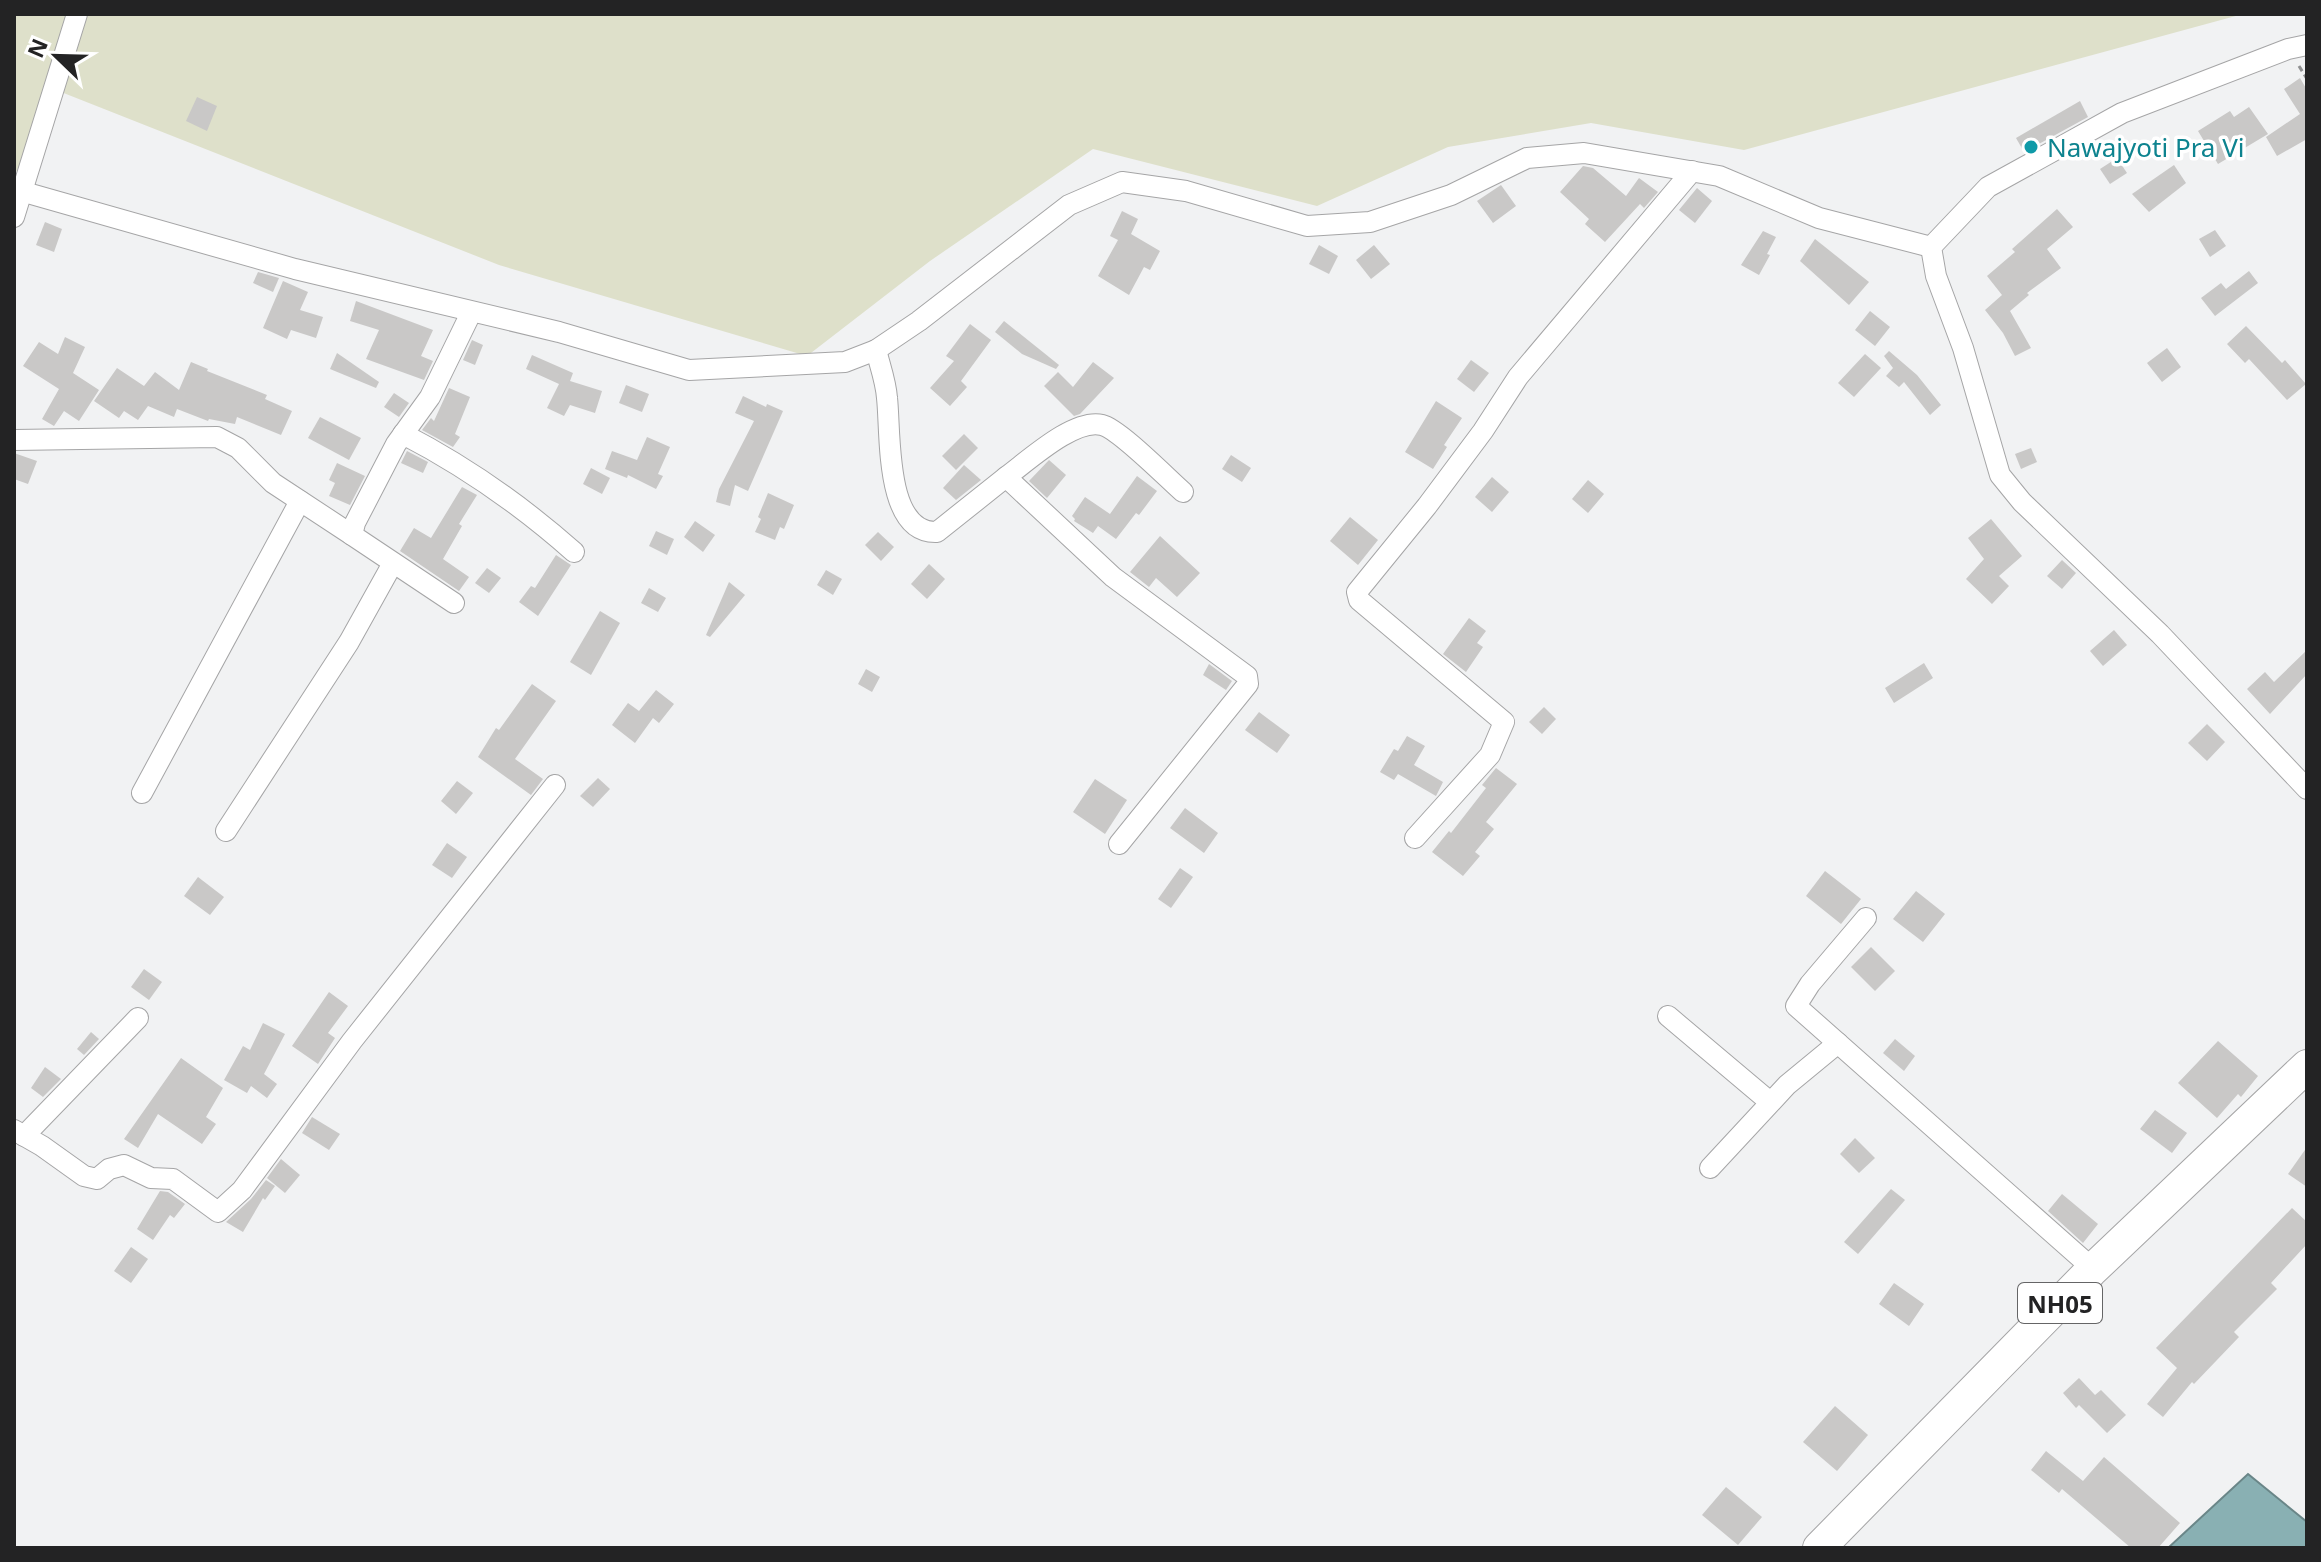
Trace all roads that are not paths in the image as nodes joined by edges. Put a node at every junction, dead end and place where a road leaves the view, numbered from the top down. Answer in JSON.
{"nodes":[{"id":1,"x":77,"y":14,"type":"edge"},
{"id":2,"x":2307,"y":45,"type":"edge"},
{"id":3,"x":1692,"y":171,"type":"junction"},
{"id":4,"x":24,"y":192,"type":"junction"},
{"id":5,"x":14,"y":217,"type":"edge"},
{"id":6,"x":1931,"y":247,"type":"junction"},
{"id":7,"x":471,"y":313,"type":"junction"},
{"id":8,"x":876,"y":350,"type":"junction"},
{"id":9,"x":403,"y":434,"type":"junction"},
{"id":10,"x":14,"y":440,"type":"edge"},
{"id":11,"x":1006,"y":477,"type":"junction"},
{"id":12,"x":1183,"y":492,"type":"dead end"},
{"id":13,"x":300,"y":501,"type":"junction"},
{"id":14,"x":352,"y":535,"type":"junction"},
{"id":15,"x":574,"y":552,"type":"dead end"},
{"id":16,"x":393,"y":563,"type":"junction"},
{"id":17,"x":454,"y":603,"type":"dead end"},
{"id":18,"x":555,"y":785,"type":"dead end"},
{"id":19,"x":2307,"y":789,"type":"edge"},
{"id":20,"x":142,"y":793,"type":"dead end"},
{"id":21,"x":226,"y":831,"type":"dead end"},
{"id":22,"x":1415,"y":838,"type":"dead end"},
{"id":23,"x":1119,"y":844,"type":"dead end"},
{"id":24,"x":1866,"y":918,"type":"dead end"},
{"id":25,"x":1668,"y":1016,"type":"dead end"},
{"id":26,"x":138,"y":1018,"type":"dead end"},
{"id":27,"x":1838,"y":1043,"type":"junction"},
{"id":28,"x":2307,"y":1066,"type":"edge"},
{"id":29,"x":1770,"y":1102,"type":"junction"},
{"id":30,"x":19,"y":1133,"type":"edge"},
{"id":31,"x":1710,"y":1168,"type":"dead end"},
{"id":32,"x":2091,"y":1271,"type":"junction"},
{"id":33,"x":1819,"y":1548,"type":"edge"}],
"edges":[{"from":1,"to":4,"type":"street"},
{"from":2,"to":6,"type":"street"},
{"from":3,"to":6,"type":"street"},
{"from":3,"to":8,"type":"street"},
{"from":3,"to":22,"type":"street"},
{"from":4,"to":5,"type":"street"},
{"from":4,"to":7,"type":"street"},
{"from":6,"to":19,"type":"street"},
{"from":7,"to":8,"type":"street"},
{"from":7,"to":9,"type":"street"},
{"from":8,"to":11,"type":"street"},
{"from":9,"to":14,"type":"street"},
{"from":9,"to":15,"type":"street"},
{"from":10,"to":13,"type":"street"},
{"from":11,"to":12,"type":"street"},
{"from":11,"to":23,"type":"street"},
{"from":13,"to":14,"type":"street"},
{"from":13,"to":20,"type":"street"},
{"from":14,"to":16,"type":"street"},
{"from":16,"to":17,"type":"street"},
{"from":16,"to":21,"type":"street"},
{"from":18,"to":30,"type":"street"},
{"from":24,"to":27,"type":"street"},
{"from":25,"to":29,"type":"street"},
{"from":26,"to":30,"type":"street"},
{"from":27,"to":29,"type":"street"},
{"from":27,"to":32,"type":"street"},
{"from":28,"to":32,"type":"main road","number":"NH05"},
{"from":29,"to":31,"type":"street"},
{"from":32,"to":33,"type":"main road","number":"NH05"}]}
